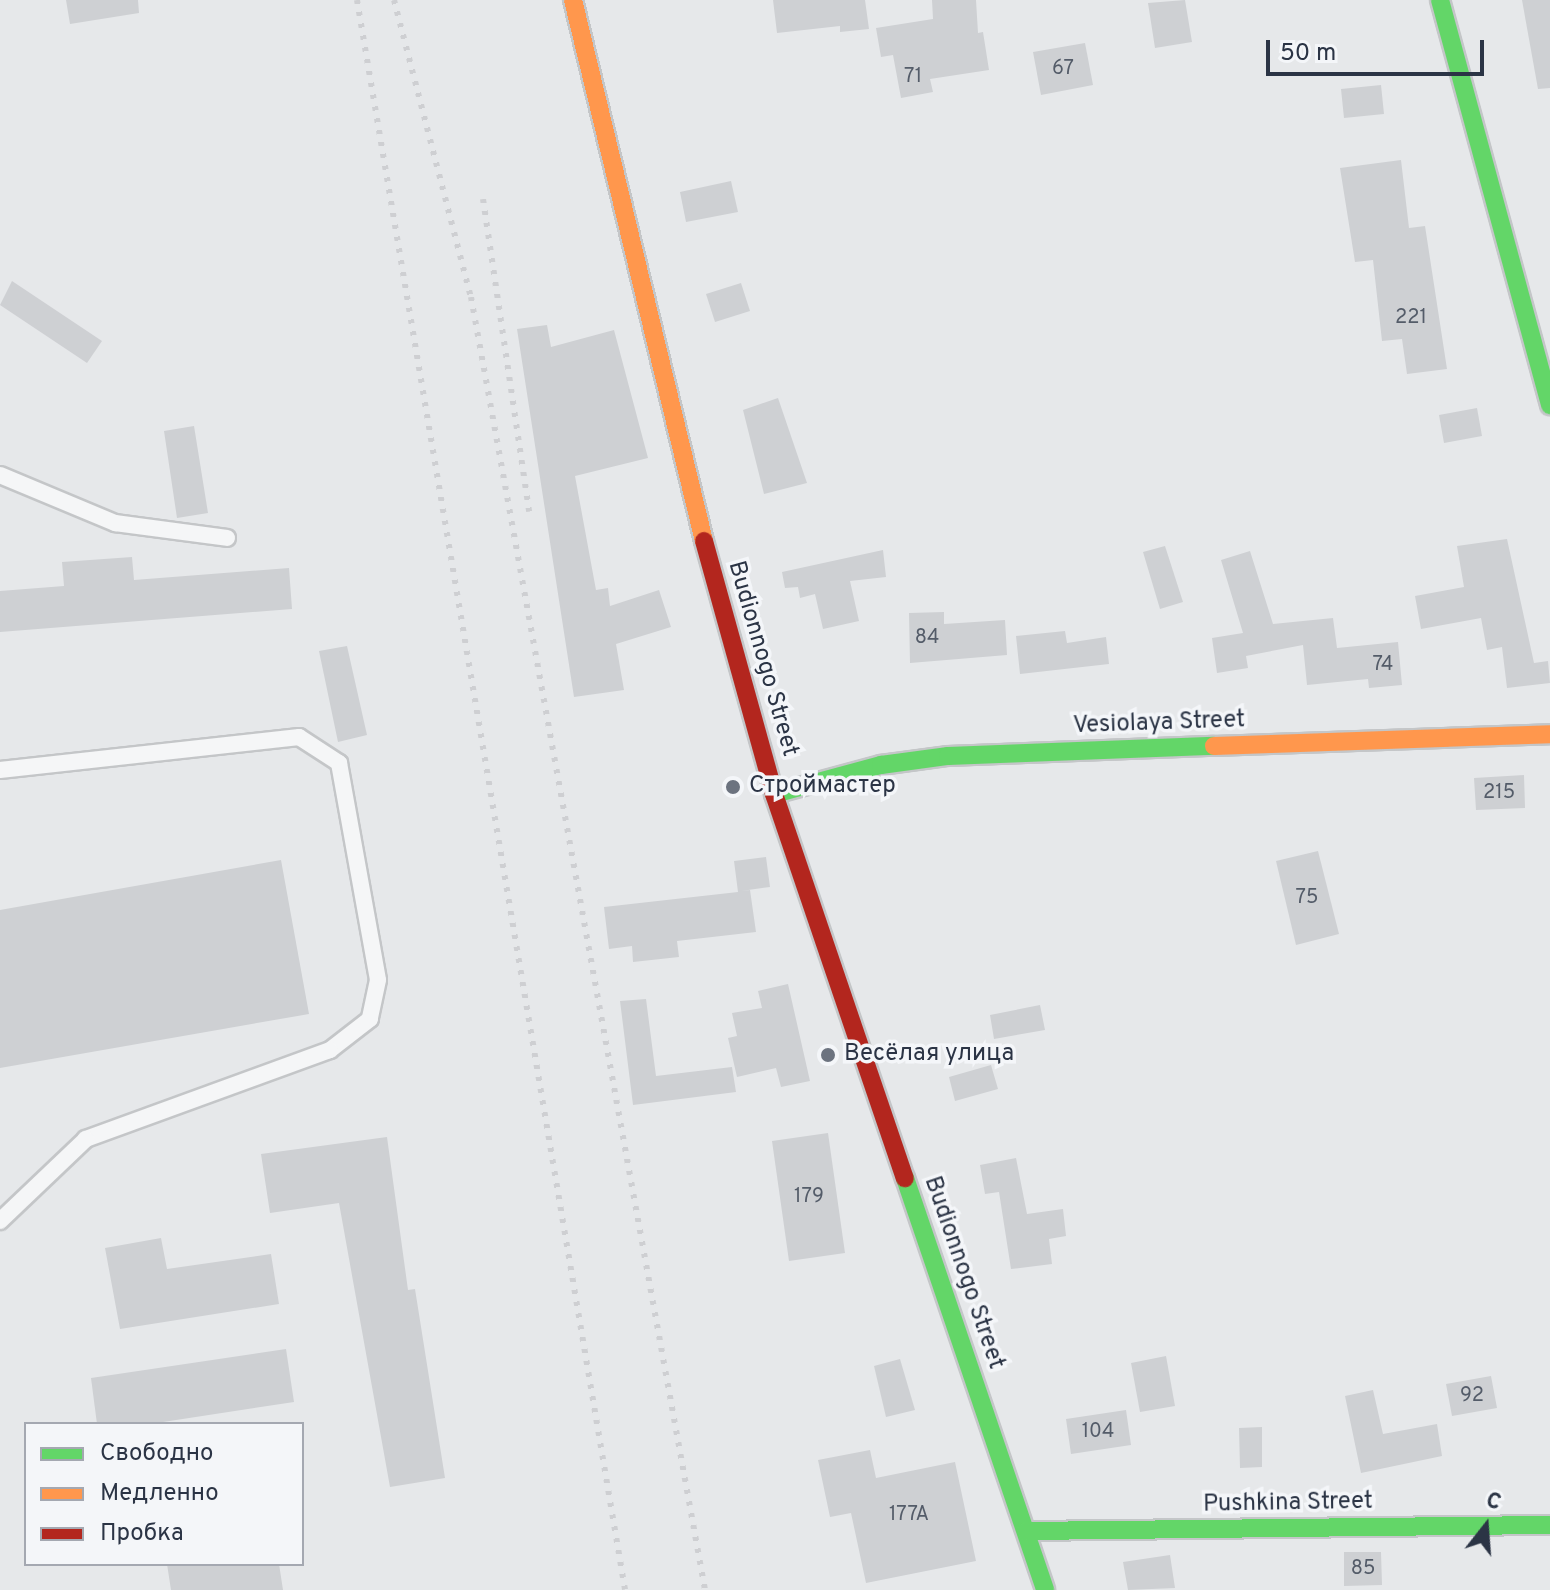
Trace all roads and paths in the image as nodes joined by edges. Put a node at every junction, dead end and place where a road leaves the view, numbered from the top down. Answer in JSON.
{"nodes":[{"id":1,"x":573,"y":0,"type":"edge"},
{"id":2,"x":1440,"y":0,"type":"edge"},
{"id":3,"x":1550,"y":405,"type":"edge"},
{"id":4,"x":0,"y":475,"type":"edge"},
{"id":5,"x":227,"y":538,"type":"dead end"},
{"id":6,"x":1550,"y":734,"type":"edge"},
{"id":7,"x":0,"y":770,"type":"edge"},
{"id":8,"x":774,"y":794,"type":"junction"},
{"id":9,"x":0,"y":1221,"type":"edge"},
{"id":10,"x":1550,"y":1525,"type":"edge"},
{"id":11,"x":1026,"y":1531,"type":"junction"},
{"id":12,"x":1045,"y":1590,"type":"edge"}],
"edges":[{"from":1,"to":8,"type":"street","name":"Budionnogo Street"},
{"from":2,"to":3,"type":"street"},
{"from":4,"to":5,"type":"lane"},
{"from":6,"to":8,"type":"street","name":"Vesiolaya Street"},
{"from":7,"to":9,"type":"lane"},
{"from":8,"to":11,"type":"street","name":"Budionnogo Street"},
{"from":10,"to":11,"type":"street","name":"Pushkina Street"},
{"from":11,"to":12,"type":"street","name":"Budionnogo Street"}]}
